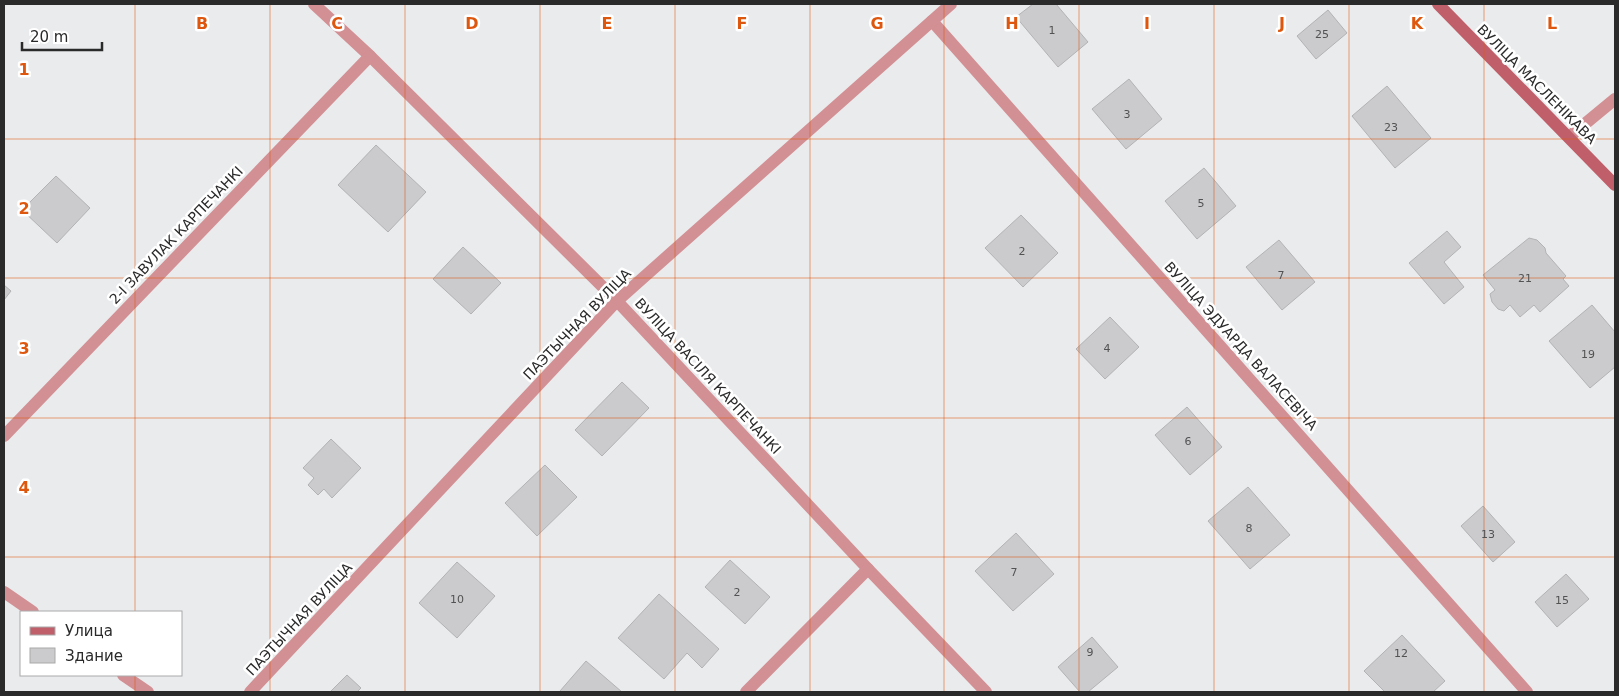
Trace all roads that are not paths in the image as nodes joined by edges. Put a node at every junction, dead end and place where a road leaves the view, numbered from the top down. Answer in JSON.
{"nodes":[{"id":1,"x":314,"y":4,"type":"edge"},
{"id":2,"x":951,"y":4,"type":"edge"},
{"id":3,"x":1438,"y":4,"type":"edge"},
{"id":4,"x":932,"y":21,"type":"junction"},
{"id":5,"x":370,"y":56,"type":"junction"},
{"id":6,"x":1615,"y":99,"type":"edge"},
{"id":7,"x":1569,"y":137,"type":"junction"},
{"id":8,"x":1615,"y":185,"type":"edge"},
{"id":9,"x":617,"y":301,"type":"junction"},
{"id":10,"x":4,"y":436,"type":"edge"},
{"id":11,"x":868,"y":569,"type":"junction"},
{"id":12,"x":4,"y":592,"type":"edge"},
{"id":13,"x":32,"y":611,"type":"edge"},
{"id":14,"x":124,"y":676,"type":"edge"},
{"id":15,"x":148,"y":692,"type":"edge"},
{"id":16,"x":250,"y":692,"type":"edge"},
{"id":17,"x":746,"y":692,"type":"edge"},
{"id":18,"x":986,"y":692,"type":"edge"},
{"id":19,"x":1527,"y":692,"type":"edge"}],
"edges":[{"from":1,"to":5,"type":"street","name":"ВУЛІЦА ВАСІЛЯ КАРПЕЧАНКІ"},
{"from":2,"to":4,"type":"street","name":"ПАЭТЫЧНАЯ ВУЛІЦА"},
{"from":3,"to":7,"type":"main road","name":"ВУЛІЦА МАСЛЕНІКАВА"},
{"from":4,"to":9,"type":"street","name":"ПАЭТЫЧНАЯ ВУЛІЦА"},
{"from":4,"to":19,"type":"street","name":"ВУЛІЦА ЭДУАРДА ВАЛАСЕВІЧА"},
{"from":5,"to":9,"type":"street","name":"ВУЛІЦА ВАСІЛЯ КАРПЕЧАНКІ"},
{"from":5,"to":10,"type":"street","name":"2-І ЗАВУЛАК КАРПЕЧАНКІ"},
{"from":6,"to":7,"type":"street"},
{"from":7,"to":8,"type":"main road","name":"ВУЛІЦА МАСЛЕНІКАВА"},
{"from":9,"to":11,"type":"street","name":"ВУЛІЦА ВАСІЛЯ КАРПЕЧАНКІ"},
{"from":9,"to":16,"type":"street","name":"ПАЭТЫЧНАЯ ВУЛІЦА"},
{"from":11,"to":17,"type":"street"},
{"from":11,"to":18,"type":"street","name":"ВУЛІЦА ВАСІЛЯ КАРПЕЧАНКІ"},
{"from":12,"to":13,"type":"street"},
{"from":14,"to":15,"type":"street"}]}
